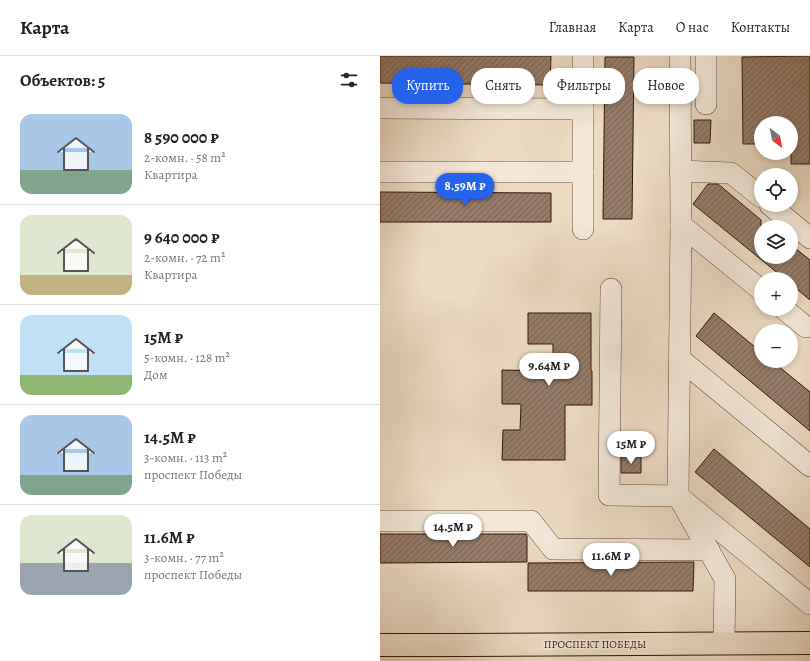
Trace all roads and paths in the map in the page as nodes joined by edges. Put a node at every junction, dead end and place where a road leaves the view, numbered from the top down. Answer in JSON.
{"nodes":[{"id":1,"x":583,"y":56,"type":"edge"},
{"id":2,"x":680,"y":56,"type":"edge"},
{"id":3,"x":706,"y":56,"type":"edge"},
{"id":4,"x":706,"y":104,"type":"dead end"},
{"id":5,"x":380,"y":108,"type":"edge"},
{"id":6,"x":583,"y":109,"type":"junction"},
{"id":7,"x":680,"y":171,"type":"junction"},
{"id":8,"x":380,"y":172,"type":"edge"},
{"id":9,"x":583,"y":172,"type":"junction"},
{"id":10,"x":754,"y":191,"type":"edge"},
{"id":11,"x":778,"y":212,"type":"edge"},
{"id":12,"x":681,"y":225,"type":"junction"},
{"id":13,"x":583,"y":229,"type":"dead end"},
{"id":14,"x":810,"y":238,"type":"edge"},
{"id":15,"x":754,"y":284,"type":"edge"},
{"id":16,"x":611,"y":289,"type":"dead end"},
{"id":17,"x":793,"y":316,"type":"edge"},
{"id":18,"x":806,"y":327,"type":"dead end"},
{"id":19,"x":680,"y":359,"type":"junction"},
{"id":20,"x":810,"y":466,"type":"edge"},
{"id":21,"x":678,"y":496,"type":"junction"},
{"id":22,"x":380,"y":521,"type":"edge"},
{"id":23,"x":709,"y":550,"type":"junction"},
{"id":24,"x":810,"y":604,"type":"edge"},
{"id":25,"x":724,"y":643,"type":"junction"},
{"id":26,"x":810,"y":643,"type":"edge"},
{"id":27,"x":380,"y":645,"type":"edge"}],
"edges":[{"from":1,"to":6,"type":"lane"},
{"from":2,"to":7,"type":"lane"},
{"from":3,"to":4,"type":"lane"},
{"from":5,"to":6,"type":"lane"},
{"from":6,"to":9,"type":"lane"},
{"from":7,"to":10,"type":"lane"},
{"from":7,"to":12,"type":"lane"},
{"from":8,"to":9,"type":"lane"},
{"from":9,"to":13,"type":"lane"},
{"from":11,"to":14,"type":"lane"},
{"from":12,"to":15,"type":"lane"},
{"from":12,"to":19,"type":"lane"},
{"from":16,"to":21,"type":"lane"},
{"from":17,"to":18,"type":"lane"},
{"from":19,"to":20,"type":"lane"},
{"from":19,"to":21,"type":"lane"},
{"from":21,"to":23,"type":"lane"},
{"from":21,"to":24,"type":"lane"},
{"from":22,"to":23,"type":"lane"},
{"from":23,"to":25,"type":"lane"},
{"from":25,"to":26,"type":"main road","name":"ПРОСПЕКТ ПОБЕДЫ"},
{"from":25,"to":27,"type":"main road","name":"ПРОСПЕКТ ПОБЕДЫ"}]}
